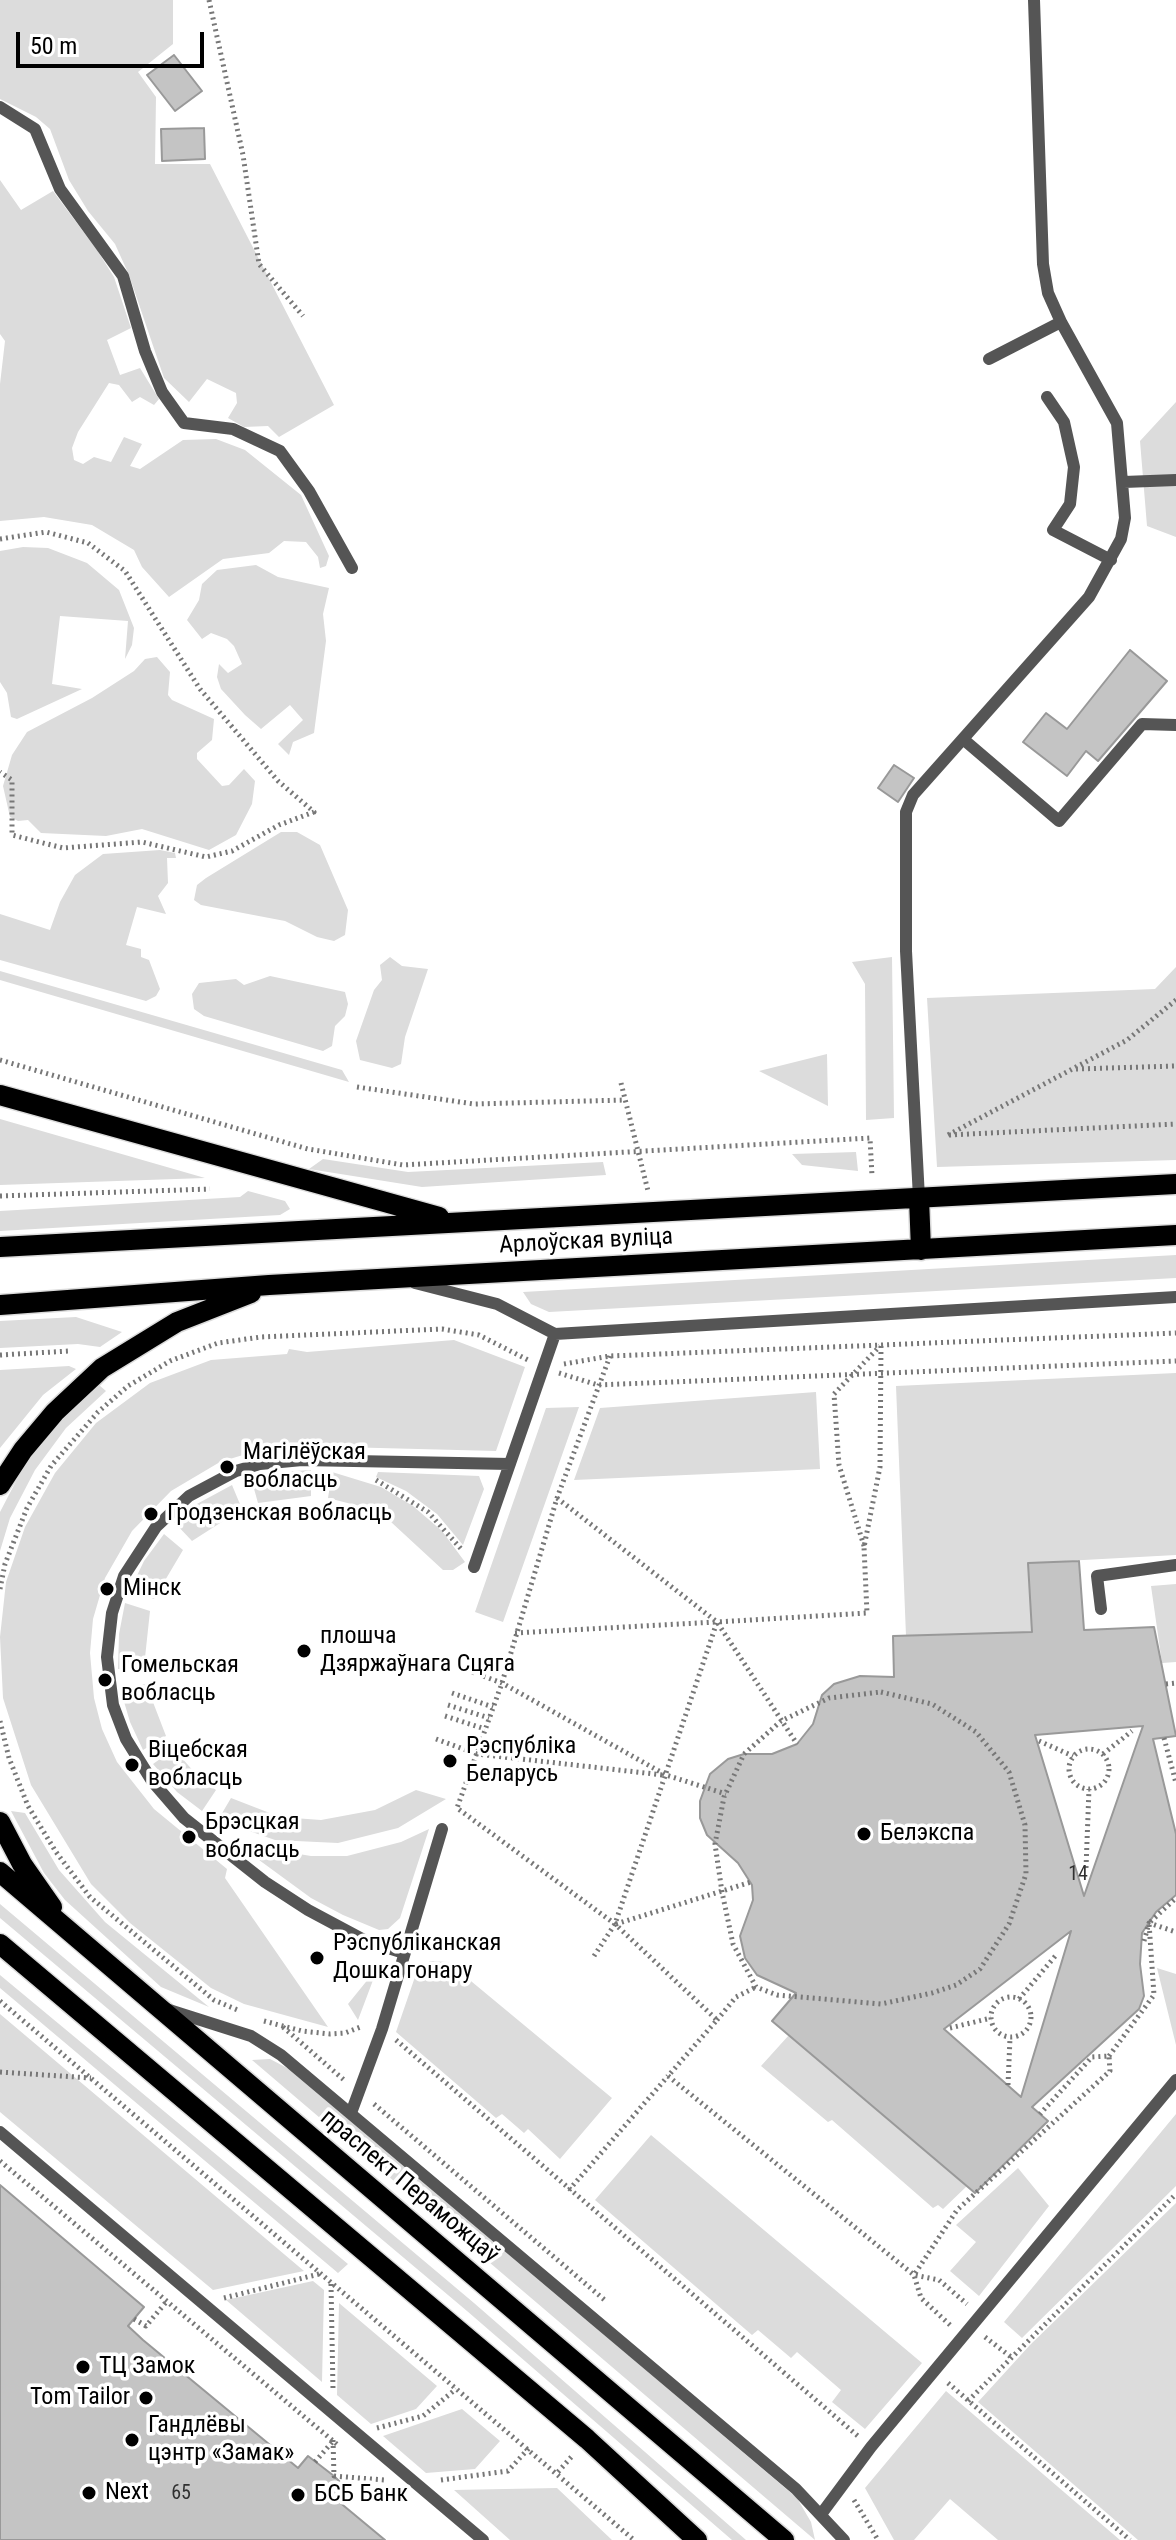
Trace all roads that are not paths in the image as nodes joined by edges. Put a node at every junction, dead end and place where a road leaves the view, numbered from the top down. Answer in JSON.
{"nodes":[{"id":1,"x":1034,"y":0,"type":"edge"},
{"id":2,"x":0,"y":107,"type":"edge"},
{"id":3,"x":1061,"y":322,"type":"junction"},
{"id":4,"x":989,"y":359,"type":"dead end"},
{"id":5,"x":1047,"y":397,"type":"dead end"},
{"id":6,"x":1176,"y":480,"type":"edge"},
{"id":7,"x":1124,"y":482,"type":"junction"},
{"id":8,"x":1111,"y":560,"type":"junction"},
{"id":9,"x":352,"y":568,"type":"dead end"},
{"id":10,"x":1176,"y":725,"type":"edge"},
{"id":11,"x":963,"y":739,"type":"junction"},
{"id":12,"x":0,"y":1095,"type":"edge"},
{"id":13,"x":1176,"y":1184,"type":"edge"},
{"id":14,"x":919,"y":1198,"type":"junction"},
{"id":15,"x":454,"y":1222,"type":"junction"},
{"id":16,"x":1176,"y":1235,"type":"edge"},
{"id":17,"x":0,"y":1247,"type":"edge"},
{"id":18,"x":921,"y":1250,"type":"junction"},
{"id":19,"x":396,"y":1279,"type":"junction"},
{"id":20,"x":269,"y":1285,"type":"junction"},
{"id":21,"x":1176,"y":1297,"type":"edge"},
{"id":22,"x":0,"y":1305,"type":"edge"},
{"id":23,"x":555,"y":1334,"type":"junction"},
{"id":24,"x":510,"y":1464,"type":"junction"},
{"id":25,"x":0,"y":1485,"type":"edge"},
{"id":26,"x":1176,"y":1565,"type":"edge"},
{"id":27,"x":474,"y":1567,"type":"road end"},
{"id":28,"x":1101,"y":1609,"type":"dead end"},
{"id":29,"x":0,"y":1822,"type":"edge"},
{"id":30,"x":442,"y":1829,"type":"dead end"},
{"id":31,"x":0,"y":1872,"type":"edge"},
{"id":32,"x":68,"y":1930,"type":"junction"},
{"id":33,"x":0,"y":1944,"type":"edge"},
{"id":34,"x":404,"y":1953,"type":"junction"},
{"id":35,"x":157,"y":2007,"type":"junction"},
{"id":36,"x":1176,"y":2080,"type":"edge"},
{"id":37,"x":351,"y":2113,"type":"junction"},
{"id":38,"x":0,"y":2132,"type":"edge"},
{"id":39,"x":822,"y":2513,"type":"junction"},
{"id":40,"x":483,"y":2540,"type":"edge"},
{"id":41,"x":697,"y":2540,"type":"edge"},
{"id":42,"x":784,"y":2540,"type":"edge"},
{"id":43,"x":844,"y":2540,"type":"edge"}],
"edges":[{"from":1,"to":3,"type":"lane"},
{"from":2,"to":9,"type":"lane"},
{"from":3,"to":4,"type":"lane"},
{"from":3,"to":7,"type":"lane"},
{"from":5,"to":8,"type":"lane"},
{"from":6,"to":7,"type":"lane"},
{"from":7,"to":8,"type":"lane"},
{"from":8,"to":11,"type":"lane"},
{"from":10,"to":11,"type":"lane"},
{"from":11,"to":14,"type":"lane"},
{"from":12,"to":15,"type":"main road"},
{"from":13,"to":14,"type":"main road","name":"Арлоўская вуліца"},
{"from":14,"to":15,"type":"main road","name":"Арлоўская вуліца"},
{"from":14,"to":18,"type":"main road"},
{"from":15,"to":17,"type":"main road","name":"Арлоўская вуліца"},
{"from":16,"to":18,"type":"main road","name":"Арлоўская вуліца"},
{"from":18,"to":19,"type":"main road","name":"Арлоўская вуліца"},
{"from":19,"to":20,"type":"main road","name":"Арлоўская вуліца"},
{"from":19,"to":23,"type":"lane"},
{"from":20,"to":22,"type":"main road","name":"Арлоўская вуліца"},
{"from":20,"to":25,"type":"main road"},
{"from":21,"to":23,"type":"lane"},
{"from":23,"to":24,"type":"lane"},
{"from":24,"to":27,"type":"lane"},
{"from":24,"to":34,"type":"lane"},
{"from":26,"to":28,"type":"lane"},
{"from":29,"to":32,"type":"main road"},
{"from":30,"to":34,"type":"lane"},
{"from":31,"to":32,"type":"main road","name":"праспект Пераможцаў"},
{"from":32,"to":35,"type":"main road","name":"праспект Пераможцаў"},
{"from":33,"to":41,"type":"main road"},
{"from":34,"to":37,"type":"lane"},
{"from":35,"to":37,"type":"lane"},
{"from":35,"to":42,"type":"main road","name":"праспект Пераможцаў"},
{"from":36,"to":39,"type":"lane"},
{"from":37,"to":39,"type":"lane"},
{"from":38,"to":40,"type":"lane"},
{"from":39,"to":43,"type":"lane"}]}
